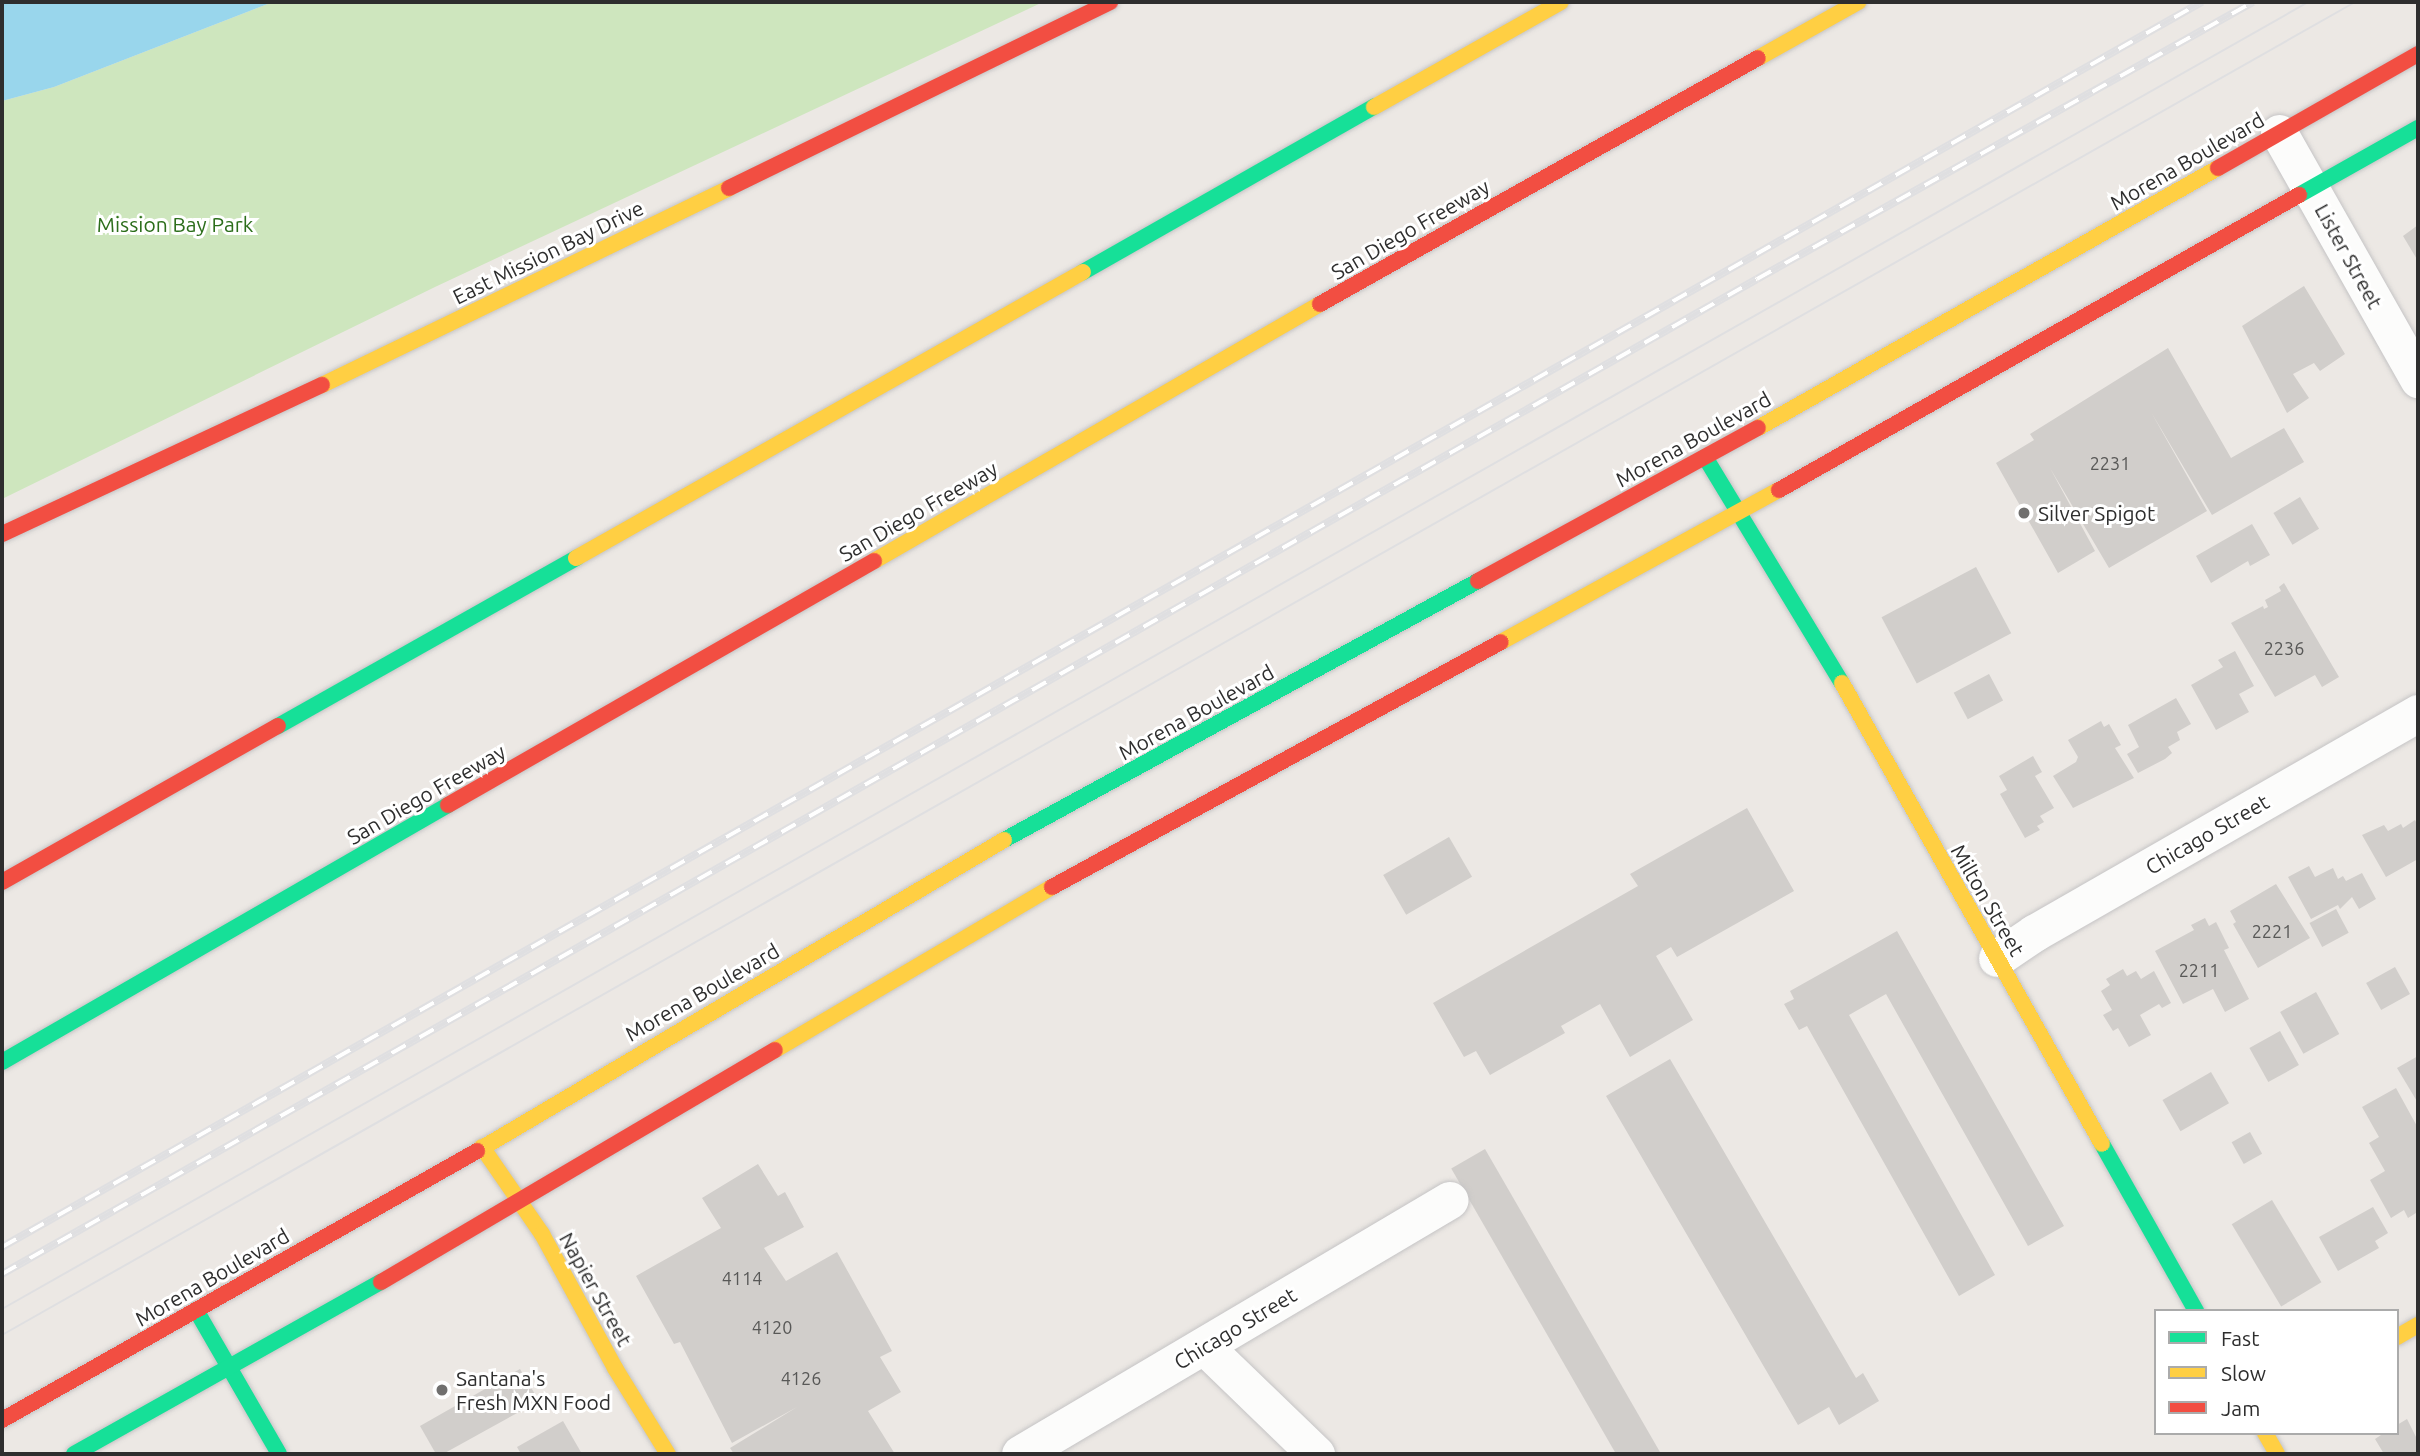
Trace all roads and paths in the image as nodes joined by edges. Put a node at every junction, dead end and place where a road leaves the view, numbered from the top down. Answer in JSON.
{"nodes":[{"id":1,"x":1110,"y":2,"type":"edge"},
{"id":2,"x":1561,"y":2,"type":"edge"},
{"id":3,"x":1858,"y":2,"type":"edge"},
{"id":4,"x":2418,"y":54,"type":"edge"},
{"id":5,"x":2418,"y":128,"type":"edge"},
{"id":6,"x":2279,"y":133,"type":"junction"},
{"id":7,"x":2311,"y":190,"type":"junction"},
{"id":8,"x":2418,"y":379,"type":"edge"},
{"id":9,"x":1705,"y":457,"type":"junction"},
{"id":10,"x":1738,"y":512,"type":"junction"},
{"id":11,"x":2,"y":534,"type":"edge"},
{"id":12,"x":2418,"y":713,"type":"edge"},
{"id":13,"x":2,"y":882,"type":"edge"},
{"id":14,"x":1997,"y":958,"type":"junction"},
{"id":15,"x":2,"y":1062,"type":"edge"},
{"id":16,"x":482,"y":1147,"type":"junction"},
{"id":17,"x":1449,"y":1200,"type":"dead end"},
{"id":18,"x":517,"y":1201,"type":"junction"},
{"id":19,"x":2195,"y":1309,"type":"edge"},
{"id":20,"x":197,"y":1310,"type":"junction"},
{"id":21,"x":2418,"y":1325,"type":"edge"},
{"id":22,"x":2399,"y":1336,"type":"edge"},
{"id":23,"x":1205,"y":1346,"type":"junction"},
{"id":24,"x":230,"y":1366,"type":"junction"},
{"id":25,"x":2,"y":1420,"type":"edge"},
{"id":26,"x":2266,"y":1435,"type":"edge"},
{"id":27,"x":74,"y":1454,"type":"edge"},
{"id":28,"x":279,"y":1454,"type":"edge"},
{"id":29,"x":668,"y":1454,"type":"edge"},
{"id":30,"x":1020,"y":1454,"type":"edge"},
{"id":31,"x":1316,"y":1454,"type":"edge"},
{"id":32,"x":2277,"y":1454,"type":"edge"}],
"edges":[{"from":1,"to":11,"type":"main road","name":"East Mission Bay Drive"},
{"from":2,"to":13,"type":"main road"},
{"from":3,"to":15,"type":"main road","name":"San Diego Freeway"},
{"from":4,"to":6,"type":"main road","name":"Morena Boulevard"},
{"from":5,"to":7,"type":"main road"},
{"from":6,"to":7,"type":"street","name":"Lister Street"},
{"from":6,"to":9,"type":"main road","name":"Morena Boulevard"},
{"from":7,"to":8,"type":"street","name":"Lister Street"},
{"from":7,"to":10,"type":"main road"},
{"from":9,"to":10,"type":"main road","name":"Milton Street"},
{"from":9,"to":16,"type":"main road","name":"Morena Boulevard"},
{"from":10,"to":14,"type":"main road","name":"Milton Street"},
{"from":10,"to":18,"type":"main road"},
{"from":12,"to":14,"type":"street","name":"Chicago Street"},
{"from":14,"to":19,"type":"main road","name":"Milton Street"},
{"from":16,"to":18,"type":"main road","name":"Napier Street"},
{"from":16,"to":20,"type":"main road","name":"Morena Boulevard"},
{"from":17,"to":23,"type":"street","name":"Chicago Street"},
{"from":18,"to":24,"type":"main road"},
{"from":18,"to":29,"type":"main road","name":"Napier Street"},
{"from":20,"to":24,"type":"main road"},
{"from":20,"to":25,"type":"main road","name":"Morena Boulevard"},
{"from":21,"to":22,"type":"main road"},
{"from":23,"to":30,"type":"street","name":"Chicago Street"},
{"from":23,"to":31,"type":"street"},
{"from":24,"to":27,"type":"main road"},
{"from":24,"to":28,"type":"main road"},
{"from":26,"to":32,"type":"main road"}]}
